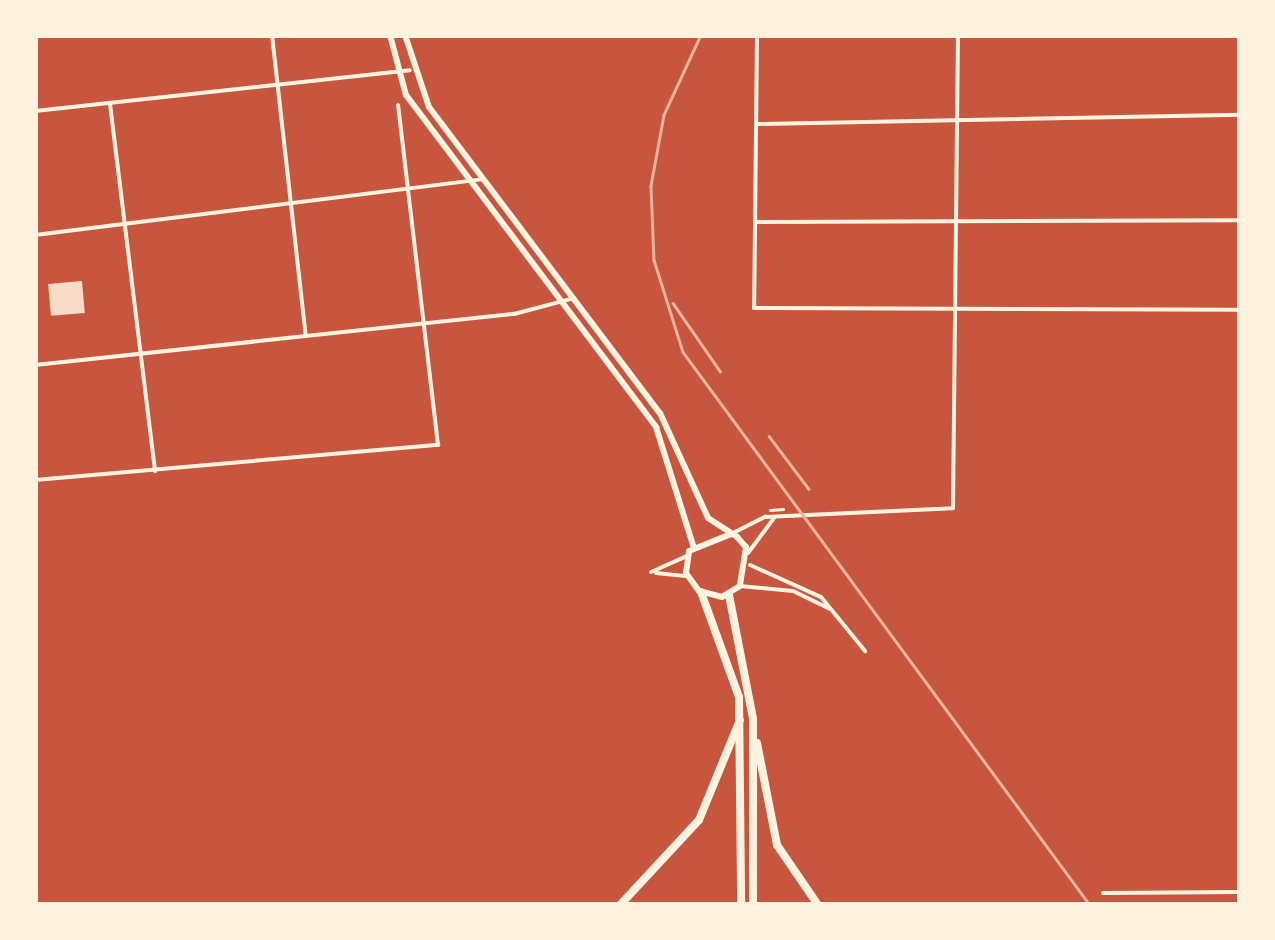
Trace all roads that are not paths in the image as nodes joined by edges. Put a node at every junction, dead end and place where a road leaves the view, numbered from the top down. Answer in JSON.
{"nodes":[{"id":1,"x":272,"y":35,"type":"edge"},
{"id":2,"x":390,"y":35,"type":"edge"},
{"id":3,"x":406,"y":35,"type":"edge"},
{"id":4,"x":757,"y":35,"type":"edge"},
{"id":5,"x":958,"y":35,"type":"edge"},
{"id":6,"x":410,"y":70,"type":"junction"},
{"id":7,"x":397,"y":73,"type":"junction"},
{"id":8,"x":278,"y":86,"type":"junction"},
{"id":9,"x":110,"y":103,"type":"junction"},
{"id":10,"x":398,"y":106,"type":"dead end"},
{"id":11,"x":35,"y":111,"type":"edge"},
{"id":12,"x":1240,"y":116,"type":"edge"},
{"id":13,"x":957,"y":120,"type":"junction"},
{"id":14,"x":756,"y":124,"type":"junction"},
{"id":15,"x":484,"y":179,"type":"junction"},
{"id":16,"x":474,"y":186,"type":"junction"},
{"id":17,"x":410,"y":193,"type":"junction"},
{"id":18,"x":291,"y":206,"type":"junction"},
{"id":19,"x":1240,"y":220,"type":"edge"},
{"id":20,"x":754,"y":222,"type":"junction"},
{"id":21,"x":958,"y":222,"type":"junction"},
{"id":22,"x":125,"y":225,"type":"junction"},
{"id":23,"x":35,"y":235,"type":"edge"},
{"id":24,"x":574,"y":298,"type":"junction"},
{"id":25,"x":565,"y":304,"type":"junction"},
{"id":26,"x":1240,"y":310,"type":"edge"},
{"id":27,"x":956,"y":312,"type":"junction"},
{"id":28,"x":424,"y":323,"type":"junction"},
{"id":29,"x":306,"y":336,"type":"junction"},
{"id":30,"x":141,"y":354,"type":"junction"},
{"id":31,"x":35,"y":366,"type":"edge"},
{"id":32,"x":156,"y":472,"type":"junction"},
{"id":33,"x":35,"y":480,"type":"edge"},
{"id":34,"x":778,"y":516,"type":"junction"},
{"id":35,"x":731,"y":534,"type":"junction"},
{"id":36,"x":694,"y":546,"type":"junction"},
{"id":37,"x":748,"y":553,"type":"junction"},
{"id":38,"x":687,"y":556,"type":"junction"},
{"id":39,"x":750,"y":565,"type":"junction"},
{"id":40,"x":687,"y":576,"type":"junction"},
{"id":41,"x":740,"y":586,"type":"junction"},
{"id":42,"x":701,"y":592,"type":"junction"},
{"id":43,"x":729,"y":595,"type":"junction"},
{"id":44,"x":836,"y":613,"type":"junction"},
{"id":45,"x":865,"y":650,"type":"dead end"},
{"id":46,"x":741,"y":716,"type":"junction"},
{"id":47,"x":753,"y":719,"type":"junction"},
{"id":48,"x":1240,"y":892,"type":"edge"},
{"id":49,"x":1103,"y":893,"type":"dead end"},
{"id":50,"x":620,"y":905,"type":"edge"},
{"id":51,"x":741,"y":905,"type":"edge"},
{"id":52,"x":753,"y":905,"type":"edge"},
{"id":53,"x":818,"y":905,"type":"edge"}],
"edges":[{"from":1,"to":8,"type":"street"},
{"from":2,"to":7,"type":"main road"},
{"from":3,"to":6,"type":"main road"},
{"from":4,"to":14,"type":"street"},
{"from":5,"to":13,"type":"street"},
{"from":6,"to":7,"type":"street"},
{"from":6,"to":15,"type":"main road"},
{"from":7,"to":8,"type":"street"},
{"from":7,"to":16,"type":"main road"},
{"from":8,"to":9,"type":"street"},
{"from":8,"to":18,"type":"street"},
{"from":9,"to":11,"type":"street"},
{"from":9,"to":22,"type":"street"},
{"from":10,"to":17,"type":"street"},
{"from":12,"to":13,"type":"street"},
{"from":13,"to":14,"type":"street"},
{"from":13,"to":21,"type":"street"},
{"from":14,"to":20,"type":"street"},
{"from":15,"to":16,"type":"street"},
{"from":15,"to":24,"type":"main road"},
{"from":16,"to":17,"type":"street"},
{"from":16,"to":25,"type":"main road"},
{"from":17,"to":18,"type":"street"},
{"from":17,"to":28,"type":"street"},
{"from":18,"to":22,"type":"street"},
{"from":18,"to":29,"type":"street"},
{"from":19,"to":21,"type":"street"},
{"from":20,"to":21,"type":"street"},
{"from":20,"to":27,"type":"street"},
{"from":21,"to":27,"type":"street"},
{"from":22,"to":23,"type":"street"},
{"from":22,"to":30,"type":"street"},
{"from":24,"to":25,"type":"street"},
{"from":24,"to":35,"type":"main road"},
{"from":25,"to":28,"type":"street"},
{"from":25,"to":36,"type":"main road"},
{"from":26,"to":27,"type":"street"},
{"from":27,"to":34,"type":"street"},
{"from":28,"to":29,"type":"street"},
{"from":28,"to":32,"type":"street"},
{"from":29,"to":30,"type":"street"},
{"from":30,"to":31,"type":"street"},
{"from":30,"to":32,"type":"street"},
{"from":32,"to":33,"type":"street"},
{"from":34,"to":35,"type":"street"},
{"from":34,"to":37,"type":"street"},
{"from":35,"to":36,"type":"main road"},
{"from":35,"to":37,"type":"main road"},
{"from":36,"to":38,"type":"main road"},
{"from":37,"to":39,"type":"main road"},
{"from":38,"to":40,"type":"main road"},
{"from":38,"to":40,"type":"street"},
{"from":39,"to":41,"type":"main road"},
{"from":39,"to":44,"type":"street"},
{"from":40,"to":42,"type":"main road"},
{"from":41,"to":43,"type":"main road"},
{"from":41,"to":44,"type":"street"},
{"from":42,"to":43,"type":"main road"},
{"from":42,"to":46,"type":"highway"},
{"from":43,"to":47,"type":"highway"},
{"from":44,"to":45,"type":"street"},
{"from":46,"to":50,"type":"highway"},
{"from":46,"to":51,"type":"highway"},
{"from":47,"to":52,"type":"highway"},
{"from":47,"to":53,"type":"highway"},
{"from":48,"to":49,"type":"street"}]}
